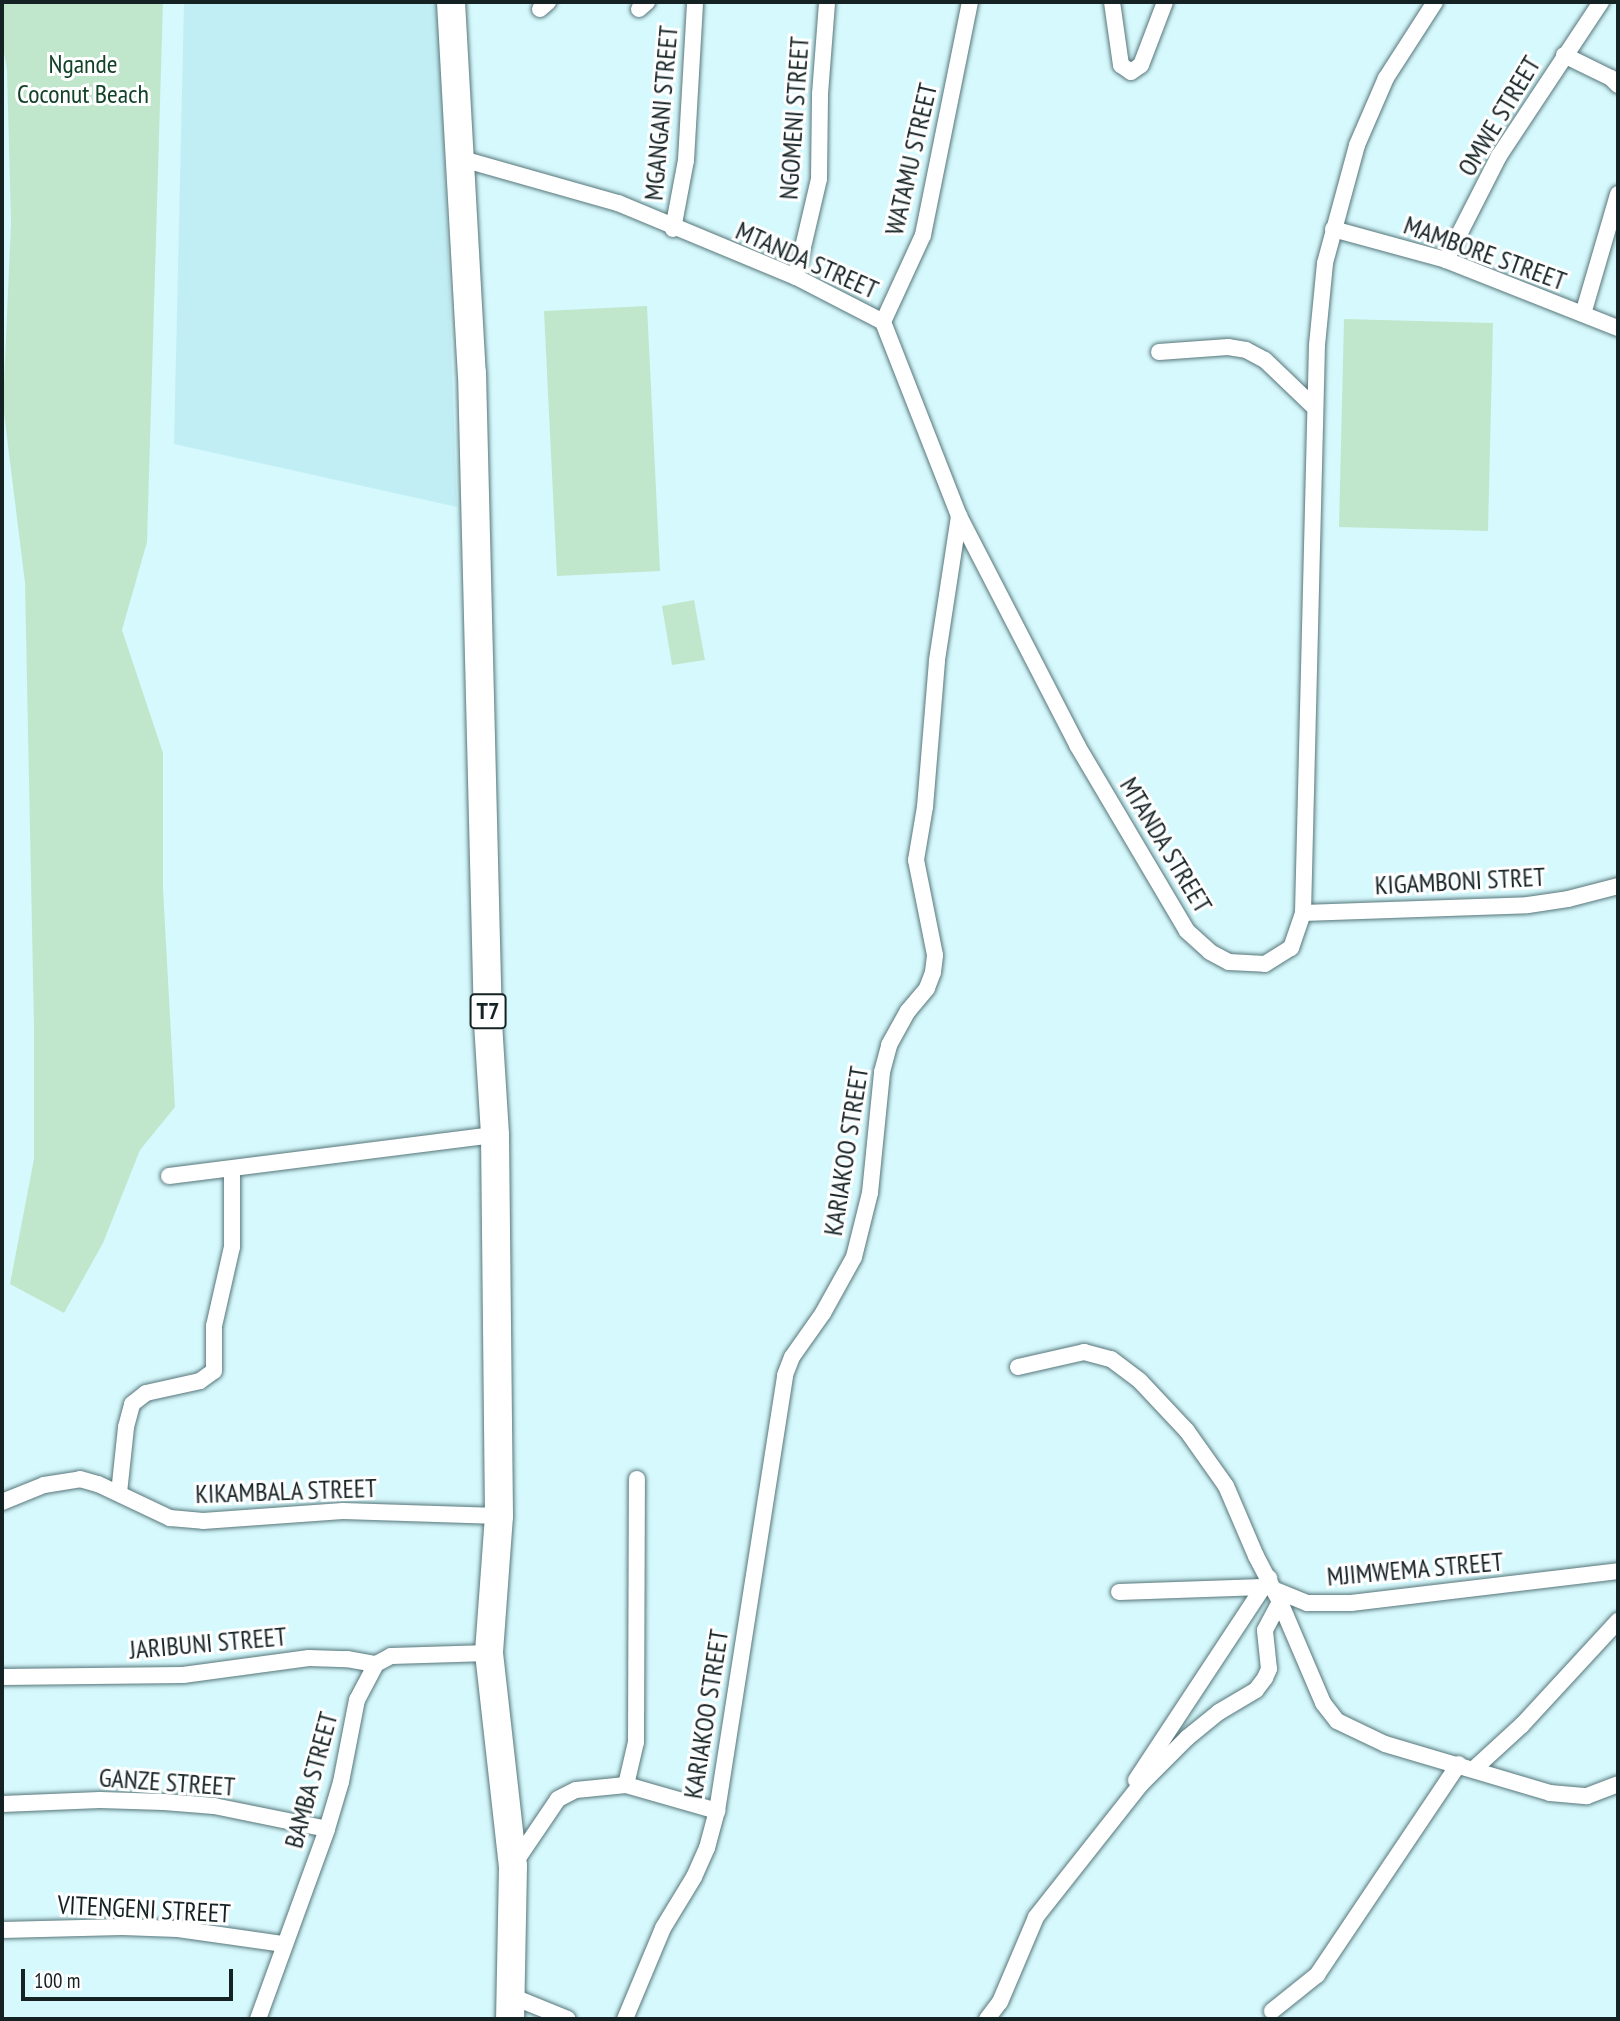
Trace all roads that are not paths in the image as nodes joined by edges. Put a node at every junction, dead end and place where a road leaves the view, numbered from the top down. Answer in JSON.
{"nodes":[{"id":1,"x":451,"y":2,"type":"edge"},
{"id":2,"x":695,"y":2,"type":"edge"},
{"id":3,"x":827,"y":2,"type":"edge"},
{"id":4,"x":970,"y":2,"type":"edge"},
{"id":5,"x":1112,"y":2,"type":"edge"},
{"id":6,"x":1165,"y":2,"type":"edge"},
{"id":7,"x":1435,"y":2,"type":"edge"},
{"id":8,"x":1601,"y":2,"type":"edge"},
{"id":9,"x":1564,"y":55,"type":"junction"},
{"id":10,"x":1618,"y":85,"type":"edge"},
{"id":11,"x":462,"y":159,"type":"junction"},
{"id":12,"x":1618,"y":194,"type":"edge"},
{"id":13,"x":673,"y":229,"type":"junction"},
{"id":14,"x":1333,"y":229,"type":"junction"},
{"id":15,"x":1447,"y":260,"type":"junction"},
{"id":16,"x":796,"y":277,"type":"junction"},
{"id":17,"x":1583,"y":314,"type":"junction"},
{"id":18,"x":883,"y":322,"type":"junction"},
{"id":19,"x":1618,"y":328,"type":"edge"},
{"id":20,"x":1159,"y":352,"type":"dead end"},
{"id":21,"x":1315,"y":408,"type":"junction"},
{"id":22,"x":959,"y":516,"type":"junction"},
{"id":23,"x":1618,"y":886,"type":"edge"},
{"id":24,"x":1303,"y":914,"type":"junction"},
{"id":25,"x":495,"y":1135,"type":"junction"},
{"id":26,"x":232,"y":1170,"type":"junction"},
{"id":27,"x":169,"y":1176,"type":"dead end"},
{"id":28,"x":1018,"y":1367,"type":"dead end"},
{"id":29,"x":637,"y":1479,"type":"dead end"},
{"id":30,"x":119,"y":1493,"type":"junction"},
{"id":31,"x":2,"y":1502,"type":"edge"},
{"id":32,"x":499,"y":1516,"type":"junction"},
{"id":33,"x":1618,"y":1571,"type":"edge"},
{"id":34,"x":1272,"y":1589,"type":"junction"},
{"id":35,"x":1119,"y":1592,"type":"dead end"},
{"id":36,"x":1618,"y":1621,"type":"edge"},
{"id":37,"x":489,"y":1653,"type":"junction"},
{"id":38,"x":376,"y":1664,"type":"junction"},
{"id":39,"x":2,"y":1677,"type":"edge"},
{"id":40,"x":1467,"y":1766,"type":"junction"},
{"id":41,"x":1618,"y":1784,"type":"edge"},
{"id":42,"x":626,"y":1785,"type":"junction"},
{"id":43,"x":2,"y":1804,"type":"edge"},
{"id":44,"x":717,"y":1811,"type":"junction"},
{"id":45,"x":327,"y":1829,"type":"junction"},
{"id":46,"x":1098,"y":1837,"type":"junction"},
{"id":47,"x":513,"y":1866,"type":"junction"},
{"id":48,"x":2,"y":1930,"type":"edge"},
{"id":49,"x":284,"y":1944,"type":"junction"},
{"id":50,"x":510,"y":2008,"type":"edge"},
{"id":51,"x":1272,"y":2011,"type":"dead end"},
{"id":52,"x":258,"y":2019,"type":"edge"},
{"id":53,"x":568,"y":2019,"type":"edge"},
{"id":54,"x":625,"y":2019,"type":"edge"},
{"id":55,"x":987,"y":2019,"type":"edge"}],
"edges":[{"from":1,"to":11,"type":"highway","number":"T7"},
{"from":2,"to":13,"type":"street","name":"MGANGANI STREET"},
{"from":3,"to":16,"type":"street","name":"NGOMENI STREET"},
{"from":4,"to":18,"type":"street","name":"WATAMU STREET"},
{"from":5,"to":6,"type":"street"},
{"from":7,"to":14,"type":"street","name":"MTANDA STREET"},
{"from":8,"to":9,"type":"street","name":"OMWE STREET"},
{"from":9,"to":10,"type":"street"},
{"from":9,"to":15,"type":"street","name":"OMWE STREET"},
{"from":11,"to":13,"type":"street","name":"MTANDA STREET"},
{"from":11,"to":25,"type":"highway","number":"T7"},
{"from":12,"to":17,"type":"street"},
{"from":13,"to":16,"type":"street","name":"MTANDA STREET"},
{"from":14,"to":15,"type":"street","name":"MAMBORE STREET"},
{"from":14,"to":21,"type":"street","name":"MTANDA STREET"},
{"from":15,"to":17,"type":"street","name":"MAMBORE STREET"},
{"from":16,"to":18,"type":"street","name":"MTANDA STREET"},
{"from":17,"to":19,"type":"street","name":"MAMBORE STREET"},
{"from":18,"to":22,"type":"street","name":"MTANDA STREET"},
{"from":20,"to":21,"type":"street"},
{"from":21,"to":24,"type":"street","name":"MTANDA STREET"},
{"from":22,"to":24,"type":"street","name":"MTANDA STREET"},
{"from":22,"to":44,"type":"street","name":"KARIAKOO STREET"},
{"from":23,"to":24,"type":"street","name":"KIGAMBONI STRET"},
{"from":25,"to":26,"type":"street"},
{"from":25,"to":32,"type":"highway","number":"T7"},
{"from":26,"to":27,"type":"street"},
{"from":26,"to":30,"type":"street"},
{"from":28,"to":34,"type":"street"},
{"from":29,"to":42,"type":"street"},
{"from":30,"to":31,"type":"street","name":"KIKAMBALA STREET"},
{"from":30,"to":32,"type":"street","name":"KIKAMBALA STREET"},
{"from":32,"to":37,"type":"highway","number":"T7"},
{"from":33,"to":34,"type":"street","name":"MJIMWEMA STREET"},
{"from":34,"to":35,"type":"street"},
{"from":34,"to":40,"type":"street"},
{"from":34,"to":46,"type":"street"},
{"from":34,"to":46,"type":"street"},
{"from":36,"to":40,"type":"street"},
{"from":37,"to":38,"type":"street"},
{"from":37,"to":47,"type":"highway","number":"T7"},
{"from":38,"to":39,"type":"street","name":"JARIBUNI STREET"},
{"from":38,"to":45,"type":"street","name":"BAMBA STREET"},
{"from":40,"to":41,"type":"street"},
{"from":40,"to":51,"type":"street"},
{"from":42,"to":44,"type":"street"},
{"from":42,"to":47,"type":"street"},
{"from":43,"to":45,"type":"street","name":"GANZE STREET"},
{"from":44,"to":54,"type":"street","name":"KARIAKOO STREET"},
{"from":45,"to":49,"type":"street","name":"BAMBA STREET"},
{"from":46,"to":55,"type":"street"},
{"from":47,"to":50,"type":"highway","number":"T7"},
{"from":48,"to":49,"type":"street","name":"VITENGENI STREET"},
{"from":49,"to":52,"type":"street","name":"BAMBA STREET"},
{"from":50,"to":53,"type":"street"}]}
